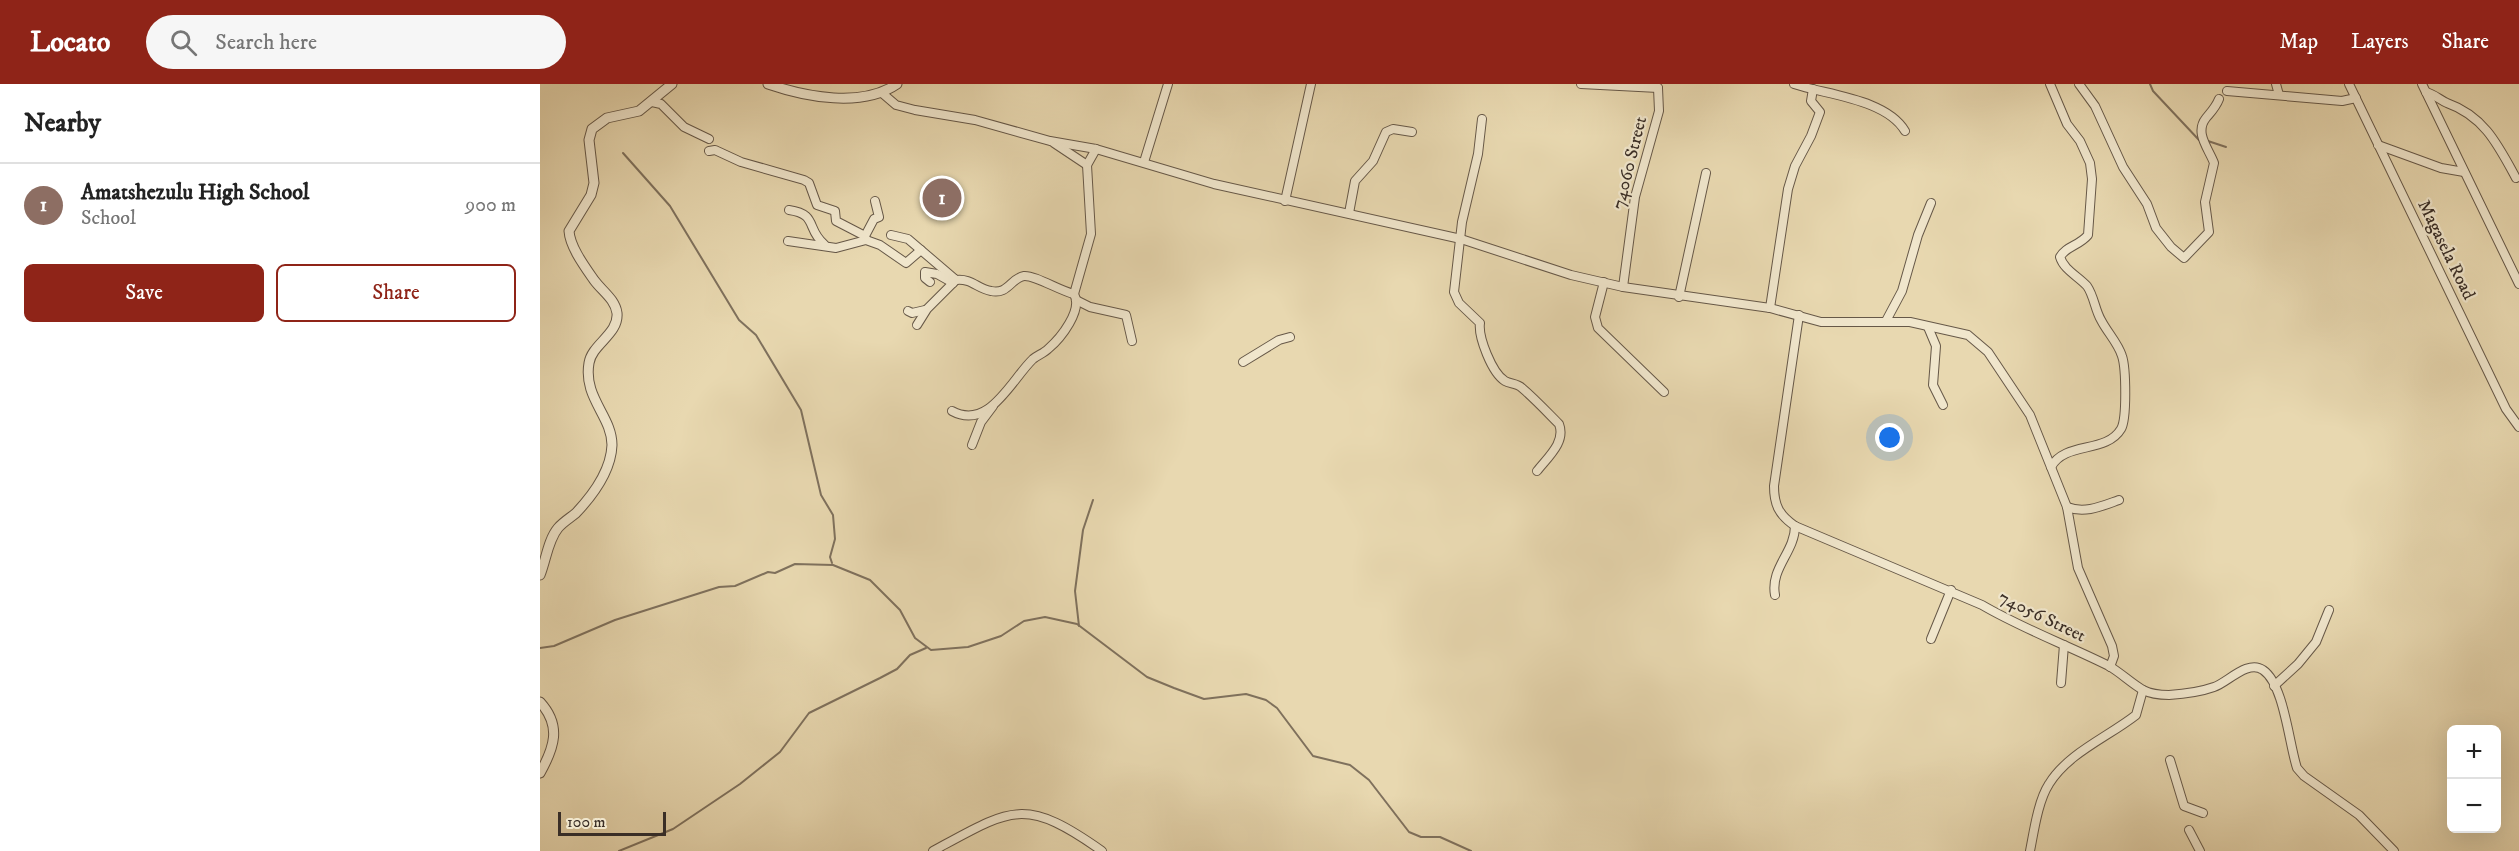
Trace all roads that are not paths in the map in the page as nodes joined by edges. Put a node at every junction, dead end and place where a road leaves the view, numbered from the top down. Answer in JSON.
{"nodes":[{"id":1,"x":672,"y":84,"type":"edge"},
{"id":2,"x":897,"y":84,"type":"edge"},
{"id":3,"x":1168,"y":84,"type":"edge"},
{"id":4,"x":1311,"y":84,"type":"edge"},
{"id":5,"x":1581,"y":84,"type":"edge"},
{"id":6,"x":1794,"y":84,"type":"edge"},
{"id":7,"x":2050,"y":84,"type":"edge"},
{"id":8,"x":2079,"y":84,"type":"edge"},
{"id":9,"x":2276,"y":84,"type":"edge"},
{"id":10,"x":2349,"y":84,"type":"edge"},
{"id":11,"x":2422,"y":84,"type":"edge"},
{"id":12,"x":771,"y":85,"type":"edge"},
{"id":13,"x":1660,"y":86,"type":"edge"},
{"id":14,"x":1813,"y":89,"type":"junction"},
{"id":15,"x":2227,"y":91,"type":"dead end"},
{"id":16,"x":2426,"y":92,"type":"junction"},
{"id":17,"x":882,"y":93,"type":"junction"},
{"id":18,"x":2279,"y":95,"type":"junction"},
{"id":19,"x":2219,"y":99,"type":"dead end"},
{"id":20,"x":2356,"y":99,"type":"junction"},
{"id":21,"x":652,"y":102,"type":"junction"},
{"id":22,"x":1482,"y":119,"type":"dead end"},
{"id":23,"x":1905,"y":131,"type":"dead end"},
{"id":24,"x":1412,"y":132,"type":"dead end"},
{"id":25,"x":709,"y":139,"type":"dead end"},
{"id":26,"x":1050,"y":141,"type":"junction"},
{"id":27,"x":2378,"y":145,"type":"junction"},
{"id":28,"x":1096,"y":149,"type":"junction"},
{"id":29,"x":710,"y":151,"type":"dead end"},
{"id":30,"x":1144,"y":162,"type":"junction"},
{"id":31,"x":1088,"y":165,"type":"junction"},
{"id":32,"x":2464,"y":172,"type":"junction"},
{"id":33,"x":1706,"y":174,"type":"dead end"},
{"id":34,"x":2516,"y":178,"type":"dead end"},
{"id":35,"x":875,"y":201,"type":"dead end"},
{"id":36,"x":1285,"y":201,"type":"junction"},
{"id":37,"x":1932,"y":203,"type":"dead end"},
{"id":38,"x":789,"y":210,"type":"dead end"},
{"id":39,"x":1349,"y":213,"type":"junction"},
{"id":40,"x":815,"y":235,"type":"junction"},
{"id":41,"x":891,"y":235,"type":"dead end"},
{"id":42,"x":866,"y":238,"type":"junction"},
{"id":43,"x":1461,"y":239,"type":"junction"},
{"id":44,"x":788,"y":241,"type":"dead end"},
{"id":45,"x":804,"y":243,"type":"junction"},
{"id":46,"x":828,"y":247,"type":"junction"},
{"id":47,"x":921,"y":250,"type":"junction"},
{"id":48,"x":930,"y":282,"type":"dead end"},
{"id":49,"x":955,"y":282,"type":"junction"},
{"id":50,"x":1604,"y":282,"type":"junction"},
{"id":51,"x":2519,"y":284,"type":"edge"},
{"id":52,"x":1623,"y":287,"type":"junction"},
{"id":53,"x":1075,"y":297,"type":"junction"},
{"id":54,"x":1679,"y":297,"type":"junction"},
{"id":55,"x":1770,"y":308,"type":"junction"},
{"id":56,"x":927,"y":309,"type":"junction"},
{"id":57,"x":908,"y":311,"type":"dead end"},
{"id":58,"x":1798,"y":315,"type":"junction"},
{"id":59,"x":1886,"y":321,"type":"junction"},
{"id":60,"x":917,"y":326,"type":"dead end"},
{"id":61,"x":1926,"y":326,"type":"junction"},
{"id":62,"x":1290,"y":337,"type":"dead end"},
{"id":63,"x":1132,"y":341,"type":"dead end"},
{"id":64,"x":1243,"y":363,"type":"dead end"},
{"id":65,"x":1664,"y":392,"type":"dead end"},
{"id":66,"x":993,"y":405,"type":"junction"},
{"id":67,"x":1943,"y":405,"type":"dead end"},
{"id":68,"x":952,"y":411,"type":"dead end"},
{"id":69,"x":2519,"y":427,"type":"edge"},
{"id":70,"x":972,"y":445,"type":"dead end"},
{"id":71,"x":2051,"y":467,"type":"junction"},
{"id":72,"x":1537,"y":471,"type":"dead end"},
{"id":73,"x":2119,"y":500,"type":"dead end"},
{"id":74,"x":2067,"y":507,"type":"junction"},
{"id":75,"x":1795,"y":526,"type":"junction"},
{"id":76,"x":540,"y":575,"type":"edge"},
{"id":77,"x":1952,"y":590,"type":"junction"},
{"id":78,"x":1774,"y":595,"type":"dead end"},
{"id":79,"x":2328,"y":610,"type":"dead end"},
{"id":80,"x":1931,"y":639,"type":"dead end"},
{"id":81,"x":2064,"y":645,"type":"junction"},
{"id":82,"x":2110,"y":667,"type":"junction"},
{"id":83,"x":2061,"y":683,"type":"dead end"},
{"id":84,"x":2274,"y":686,"type":"junction"},
{"id":85,"x":2143,"y":690,"type":"junction"},
{"id":86,"x":540,"y":702,"type":"edge"},
{"id":87,"x":2170,"y":760,"type":"dead end"},
{"id":88,"x":540,"y":773,"type":"edge"},
{"id":89,"x":2203,"y":813,"type":"dead end"},
{"id":90,"x":2189,"y":830,"type":"dead end"},
{"id":91,"x":933,"y":851,"type":"edge"},
{"id":92,"x":1102,"y":851,"type":"edge"},
{"id":93,"x":2030,"y":851,"type":"edge"},
{"id":94,"x":2200,"y":851,"type":"edge"},
{"id":95,"x":2394,"y":851,"type":"edge"}],
"edges":[{"from":1,"to":21,"type":"street"},
{"from":2,"to":17,"type":"street"},
{"from":3,"to":30,"type":"street"},
{"from":4,"to":36,"type":"street"},
{"from":5,"to":13,"type":"street","name":"74060 Street"},
{"from":6,"to":14,"type":"street"},
{"from":7,"to":71,"type":"street"},
{"from":8,"to":19,"type":"street"},
{"from":9,"to":18,"type":"street"},
{"from":10,"to":20,"type":"street","name":"Magasela Road"},
{"from":11,"to":16,"type":"street"},
{"from":12,"to":17,"type":"street"},
{"from":13,"to":52,"type":"street","name":"74060 Street"},
{"from":14,"to":23,"type":"street"},
{"from":14,"to":55,"type":"street"},
{"from":15,"to":18,"type":"street"},
{"from":16,"to":32,"type":"street"},
{"from":16,"to":34,"type":"street"},
{"from":17,"to":26,"type":"street"},
{"from":18,"to":20,"type":"street"},
{"from":20,"to":27,"type":"street","name":"Magasela Road"},
{"from":21,"to":25,"type":"street"},
{"from":21,"to":76,"type":"street"},
{"from":22,"to":43,"type":"street"},
{"from":24,"to":39,"type":"street"},
{"from":26,"to":28,"type":"street"},
{"from":26,"to":31,"type":"street"},
{"from":27,"to":32,"type":"street"},
{"from":27,"to":69,"type":"street","name":"Magasela Road"},
{"from":28,"to":30,"type":"street"},
{"from":28,"to":31,"type":"street"},
{"from":29,"to":42,"type":"street"},
{"from":30,"to":36,"type":"street"},
{"from":31,"to":53,"type":"street"},
{"from":32,"to":51,"type":"street"},
{"from":33,"to":54,"type":"street"},
{"from":35,"to":42,"type":"street"},
{"from":36,"to":39,"type":"street"},
{"from":37,"to":59,"type":"street"},
{"from":38,"to":40,"type":"street"},
{"from":39,"to":43,"type":"street"},
{"from":40,"to":45,"type":"street"},
{"from":40,"to":46,"type":"street"},
{"from":41,"to":47,"type":"street"},
{"from":42,"to":46,"type":"street"},
{"from":42,"to":47,"type":"street"},
{"from":43,"to":50,"type":"street"},
{"from":43,"to":72,"type":"street"},
{"from":44,"to":45,"type":"street"},
{"from":45,"to":46,"type":"street"},
{"from":47,"to":49,"type":"street"},
{"from":48,"to":49,"type":"street"},
{"from":49,"to":53,"type":"street"},
{"from":49,"to":56,"type":"street"},
{"from":50,"to":52,"type":"street"},
{"from":50,"to":65,"type":"street"},
{"from":52,"to":54,"type":"street"},
{"from":53,"to":63,"type":"street"},
{"from":53,"to":66,"type":"street"},
{"from":54,"to":55,"type":"street"},
{"from":55,"to":58,"type":"street"},
{"from":56,"to":57,"type":"street"},
{"from":56,"to":60,"type":"street"},
{"from":58,"to":59,"type":"street"},
{"from":58,"to":75,"type":"street","name":"74056 Street"},
{"from":59,"to":61,"type":"street"},
{"from":61,"to":67,"type":"street"},
{"from":61,"to":71,"type":"street"},
{"from":62,"to":64,"type":"street"},
{"from":66,"to":68,"type":"street"},
{"from":66,"to":70,"type":"street"},
{"from":71,"to":74,"type":"street"},
{"from":73,"to":74,"type":"street"},
{"from":74,"to":82,"type":"street"},
{"from":75,"to":77,"type":"street","name":"74056 Street"},
{"from":75,"to":78,"type":"street"},
{"from":77,"to":80,"type":"street"},
{"from":77,"to":81,"type":"street","name":"74056 Street"},
{"from":79,"to":84,"type":"street"},
{"from":81,"to":82,"type":"street","name":"74056 Street"},
{"from":81,"to":83,"type":"street"},
{"from":82,"to":85,"type":"street","name":"74056 Street"},
{"from":84,"to":85,"type":"street","name":"74056 Street"},
{"from":84,"to":95,"type":"street"},
{"from":85,"to":93,"type":"street"},
{"from":86,"to":88,"type":"street"},
{"from":87,"to":89,"type":"street"},
{"from":90,"to":94,"type":"street"},
{"from":91,"to":92,"type":"street"}]}
